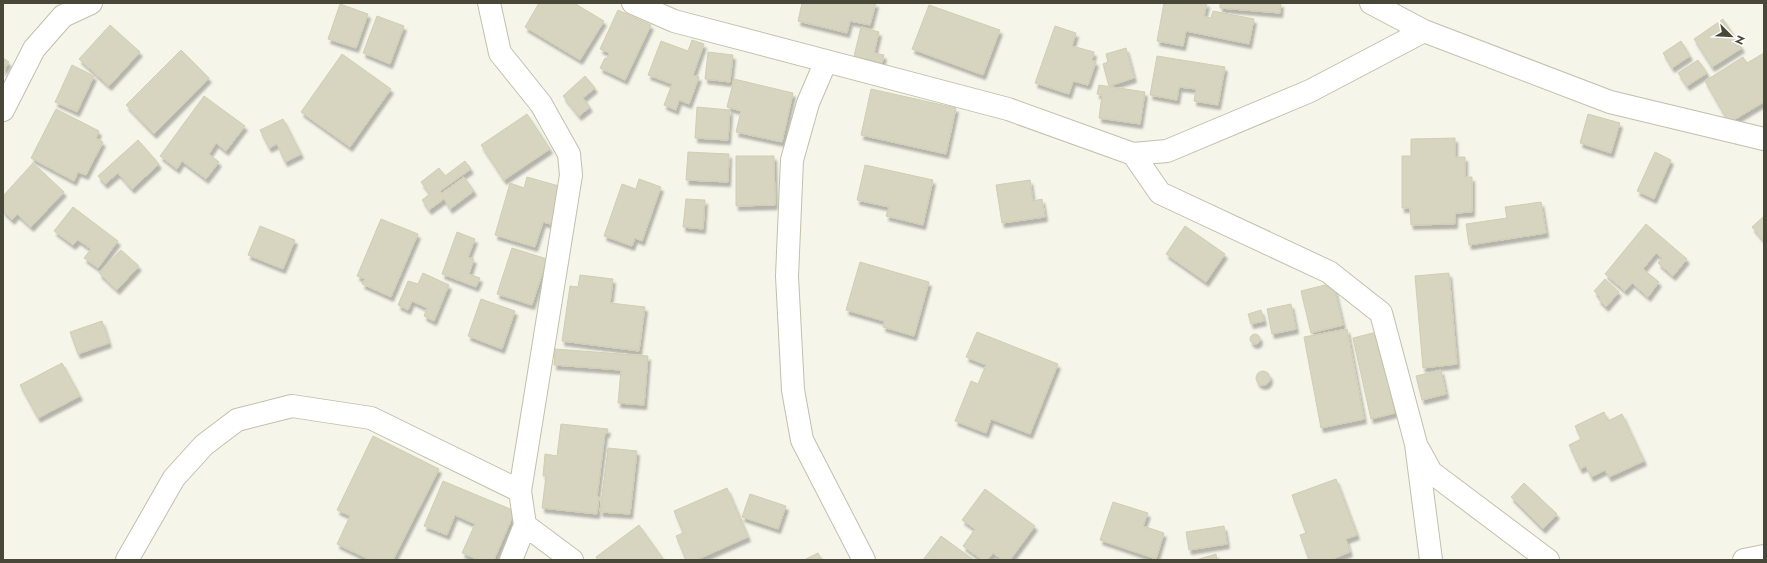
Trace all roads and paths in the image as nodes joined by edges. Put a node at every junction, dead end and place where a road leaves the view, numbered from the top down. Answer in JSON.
{"nodes":[{"id":1,"x":91,"y":3,"type":"edge"},
{"id":2,"x":488,"y":3,"type":"edge"},
{"id":3,"x":633,"y":3,"type":"edge"},
{"id":4,"x":1372,"y":3,"type":"edge"},
{"id":5,"x":1424,"y":31,"type":"junction"},
{"id":6,"x":826,"y":61,"type":"junction"},
{"id":7,"x":3,"y":110,"type":"edge"},
{"id":8,"x":1764,"y":139,"type":"edge"},
{"id":9,"x":1133,"y":154,"type":"junction"},
{"id":10,"x":1416,"y":444,"type":"junction"},
{"id":11,"x":520,"y":491,"type":"junction"},
{"id":12,"x":525,"y":526,"type":"junction"},
{"id":13,"x":1764,"y":556,"type":"edge"},
{"id":14,"x":127,"y":560,"type":"edge"},
{"id":15,"x":511,"y":560,"type":"edge"},
{"id":16,"x":572,"y":560,"type":"edge"},
{"id":17,"x":864,"y":560,"type":"edge"},
{"id":18,"x":1431,"y":560,"type":"edge"},
{"id":19,"x":1548,"y":560,"type":"edge"},
{"id":20,"x":1744,"y":560,"type":"edge"}],
"edges":[{"from":1,"to":7,"type":"street"},
{"from":2,"to":11,"type":"street"},
{"from":3,"to":6,"type":"street"},
{"from":4,"to":5,"type":"street"},
{"from":5,"to":8,"type":"street"},
{"from":5,"to":9,"type":"street"},
{"from":6,"to":9,"type":"street"},
{"from":6,"to":17,"type":"street"},
{"from":9,"to":10,"type":"street"},
{"from":10,"to":18,"type":"street"},
{"from":10,"to":19,"type":"street"},
{"from":11,"to":12,"type":"street"},
{"from":11,"to":14,"type":"street"},
{"from":12,"to":15,"type":"street"},
{"from":12,"to":16,"type":"street"},
{"from":13,"to":20,"type":"street"}]}
